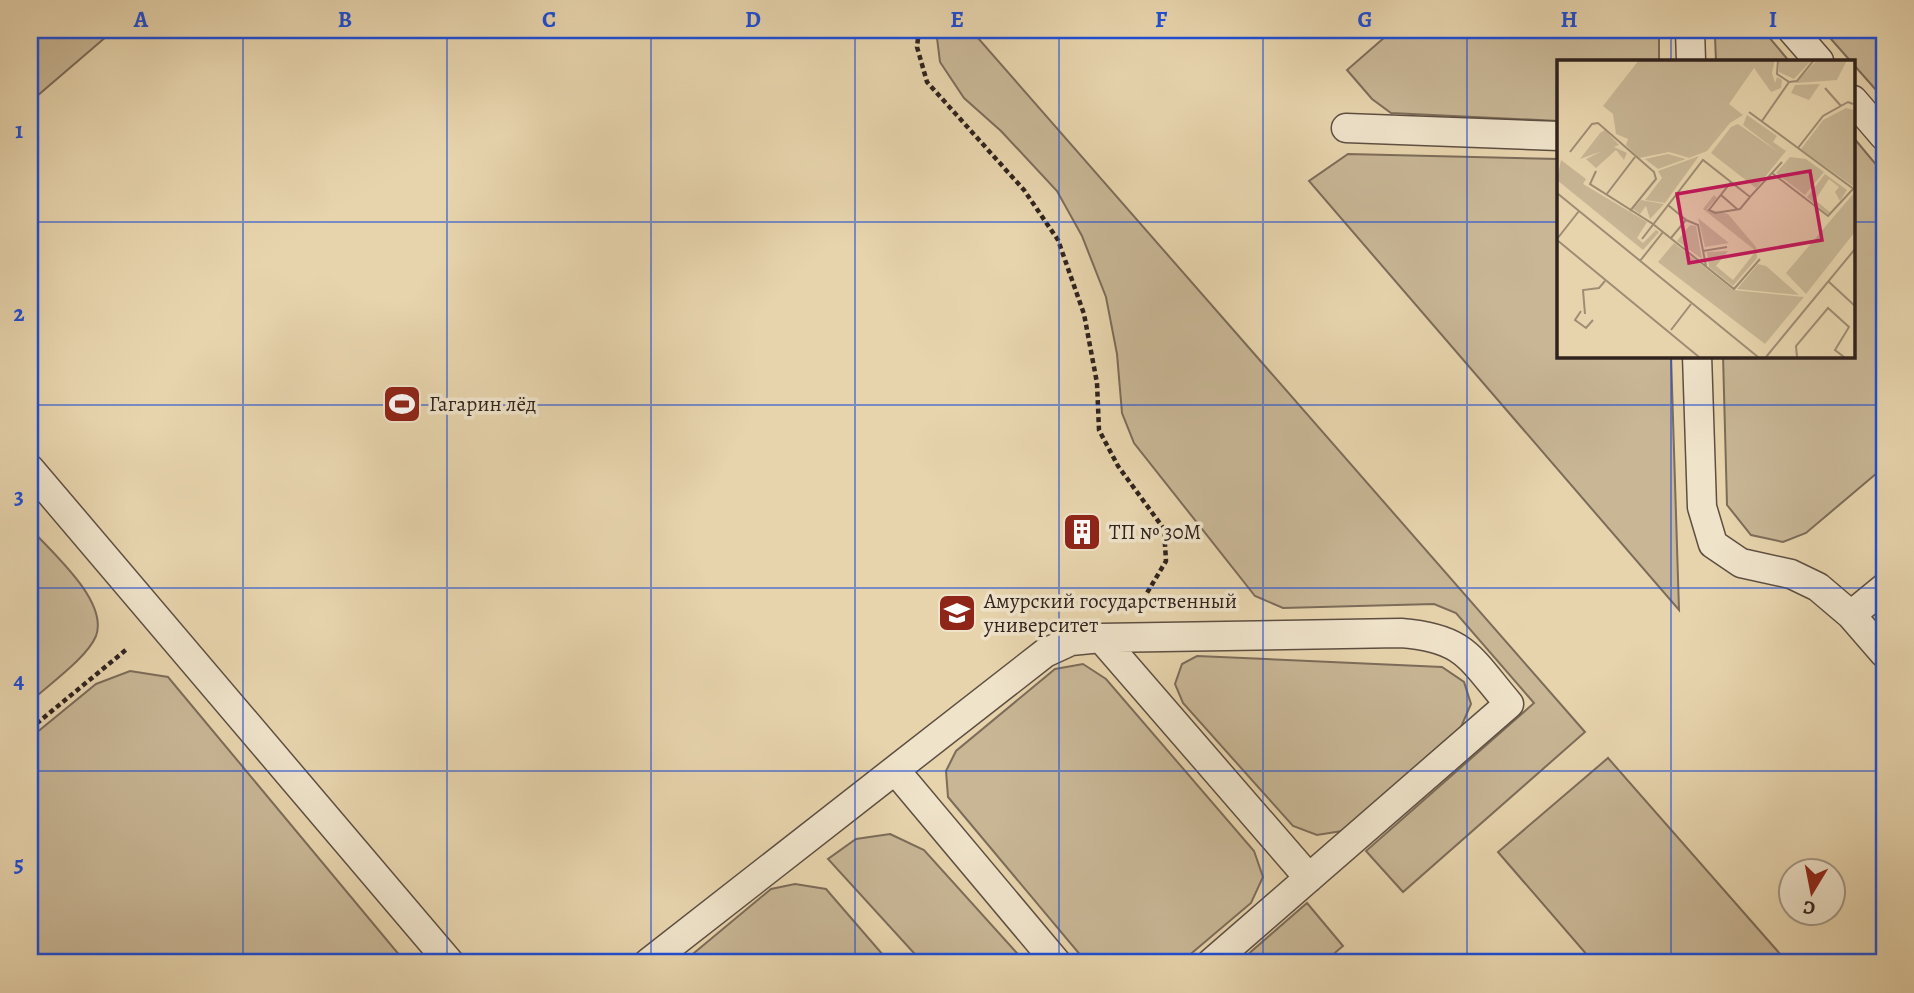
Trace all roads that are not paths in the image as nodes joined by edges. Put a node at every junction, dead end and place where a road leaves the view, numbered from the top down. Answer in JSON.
{"nodes":[{"id":1,"x":1690,"y":30,"type":"edge"},
{"id":2,"x":1792,"y":30,"type":"edge"},
{"id":3,"x":1690,"y":60,"type":"edge"},
{"id":4,"x":1818,"y":60,"type":"edge"},
{"id":5,"x":1854,"y":101,"type":"edge"},
{"id":6,"x":1346,"y":128,"type":"dead end"},
{"id":7,"x":1557,"y":136,"type":"edge"},
{"id":8,"x":1884,"y":136,"type":"edge"},
{"id":9,"x":1698,"y":357,"type":"edge"},
{"id":10,"x":30,"y":468,"type":"edge"},
{"id":11,"x":1884,"y":588,"type":"edge"},
{"id":12,"x":1851,"y":615,"type":"junction"},
{"id":13,"x":1101,"y":638,"type":"junction"},
{"id":14,"x":1884,"y":653,"type":"edge"},
{"id":15,"x":895,"y":770,"type":"junction"},
{"id":16,"x":1309,"y":878,"type":"junction"},
{"id":17,"x":450,"y":963,"type":"edge"},
{"id":18,"x":648,"y":963,"type":"edge"},
{"id":19,"x":1057,"y":963,"type":"edge"},
{"id":20,"x":1211,"y":963,"type":"edge"}],
"edges":[{"from":1,"to":3,"type":"lane"},
{"from":2,"to":4,"type":"lane"},
{"from":5,"to":8,"type":"lane"},
{"from":6,"to":7,"type":"lane"},
{"from":9,"to":12,"type":"lane"},
{"from":10,"to":17,"type":"lane"},
{"from":11,"to":12,"type":"lane"},
{"from":12,"to":14,"type":"lane"},
{"from":13,"to":15,"type":"lane"},
{"from":13,"to":16,"type":"lane"},
{"from":13,"to":16,"type":"lane"},
{"from":15,"to":18,"type":"lane"},
{"from":15,"to":19,"type":"lane"},
{"from":16,"to":20,"type":"lane"}]}
